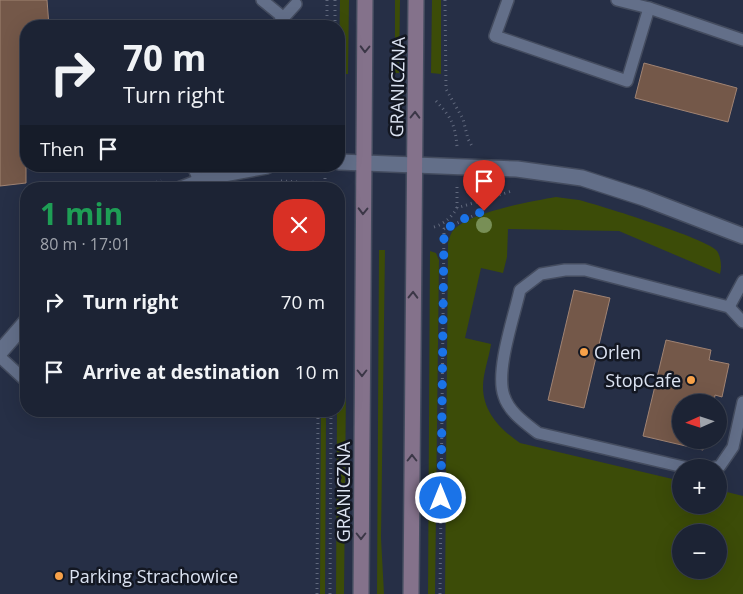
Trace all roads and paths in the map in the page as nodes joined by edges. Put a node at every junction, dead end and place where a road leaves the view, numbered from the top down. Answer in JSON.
{"nodes":[{"id":1,"x":262,"y":0,"type":"edge"},
{"id":2,"x":327,"y":0,"type":"edge"},
{"id":3,"x":336,"y":0,"type":"edge"},
{"id":4,"x":365,"y":0,"type":"edge"},
{"id":5,"x":416,"y":0,"type":"edge"},
{"id":6,"x":445,"y":0,"type":"edge"},
{"id":7,"x":508,"y":0,"type":"edge"},
{"id":8,"x":617,"y":0,"type":"edge"},
{"id":9,"x":296,"y":4,"type":"dead end"},
{"id":10,"x":649,"y":8,"type":"junction"},
{"id":11,"x":278,"y":20,"type":"edge"},
{"id":12,"x":282,"y":20,"type":"edge"},
{"id":13,"x":326,"y":20,"type":"edge"},
{"id":14,"x":335,"y":20,"type":"edge"},
{"id":15,"x":743,"y":40,"type":"edge"},
{"id":16,"x":434,"y":99,"type":"dead end"},
{"id":17,"x":456,"y":145,"type":"dead end"},
{"id":18,"x":472,"y":148,"type":"dead end"},
{"id":19,"x":345,"y":162,"type":"edge"},
{"id":20,"x":364,"y":162,"type":"junction"},
{"id":21,"x":414,"y":164,"type":"junction"},
{"id":22,"x":195,"y":172,"type":"edge"},
{"id":23,"x":229,"y":172,"type":"edge"},
{"id":24,"x":199,"y":181,"type":"joint"},
{"id":25,"x":473,"y":184,"type":"dead end"},
{"id":26,"x":516,"y":190,"type":"dead end"},
{"id":27,"x":457,"y":192,"type":"dead end"},
{"id":28,"x":480,"y":201,"type":"junction"},
{"id":29,"x":457,"y":208,"type":"junction"},
{"id":30,"x":431,"y":228,"type":"dead end"},
{"id":31,"x":743,"y":236,"type":"edge"},
{"id":32,"x":743,"y":281,"type":"edge"},
{"id":33,"x":729,"y":307,"type":"junction"},
{"id":34,"x":743,"y":322,"type":"edge"},
{"id":35,"x":20,"y":329,"type":"edge"},
{"id":36,"x":0,"y":352,"type":"edge"},
{"id":37,"x":0,"y":356,"type":"edge"},
{"id":38,"x":20,"y":375,"type":"edge"},
{"id":39,"x":743,"y":402,"type":"edge"},
{"id":40,"x":318,"y":417,"type":"edge"},
{"id":41,"x":331,"y":417,"type":"edge"},
{"id":42,"x":725,"y":459,"type":"edge"},
{"id":43,"x":672,"y":464,"type":"edge"},
{"id":44,"x":317,"y":594,"type":"edge"},
{"id":45,"x":330,"y":594,"type":"edge"},
{"id":46,"x":360,"y":594,"type":"edge"},
{"id":47,"x":411,"y":594,"type":"edge"},
{"id":48,"x":440,"y":594,"type":"edge"}],
"edges":[{"from":1,"to":11,"type":"lane"},
{"from":2,"to":13,"type":"path"},
{"from":3,"to":14,"type":"path"},
{"from":4,"to":20,"type":"main road","name":"GRANICZNA","one_way":true},
{"from":21,"to":5,"type":"main road","name":"GRANICZNA","one_way":true},
{"from":6,"to":18,"type":"path"},
{"from":7,"to":10,"type":"lane"},
{"from":8,"to":10,"type":"lane"},
{"from":9,"to":12,"type":"lane"},
{"from":10,"to":15,"type":"lane"},
{"from":16,"to":17,"type":"path"},
{"from":19,"to":20,"type":"street"},
{"from":20,"to":21,"type":"street"},
{"from":20,"to":46,"type":"main road","name":"GRANICZNA","one_way":true},
{"from":21,"to":31,"type":"street"},
{"from":47,"to":21,"type":"main road","name":"GRANICZNA","one_way":true},
{"from":22,"to":24,"type":"lane"},
{"from":23,"to":24,"type":"street"},
{"from":25,"to":28,"type":"path"},
{"from":26,"to":28,"type":"path"},
{"from":27,"to":29,"type":"path"},
{"from":28,"to":29,"type":"path"},
{"from":28,"to":48,"type":"path"},
{"from":29,"to":30,"type":"path"},
{"from":32,"to":33,"type":"lane"},
{"from":33,"to":34,"type":"lane"},
{"from":33,"to":43,"type":"lane"},
{"from":35,"to":36,"type":"street"},
{"from":37,"to":38,"type":"lane"},
{"from":39,"to":42,"type":"lane"},
{"from":40,"to":44,"type":"path"},
{"from":41,"to":45,"type":"path"}]}
